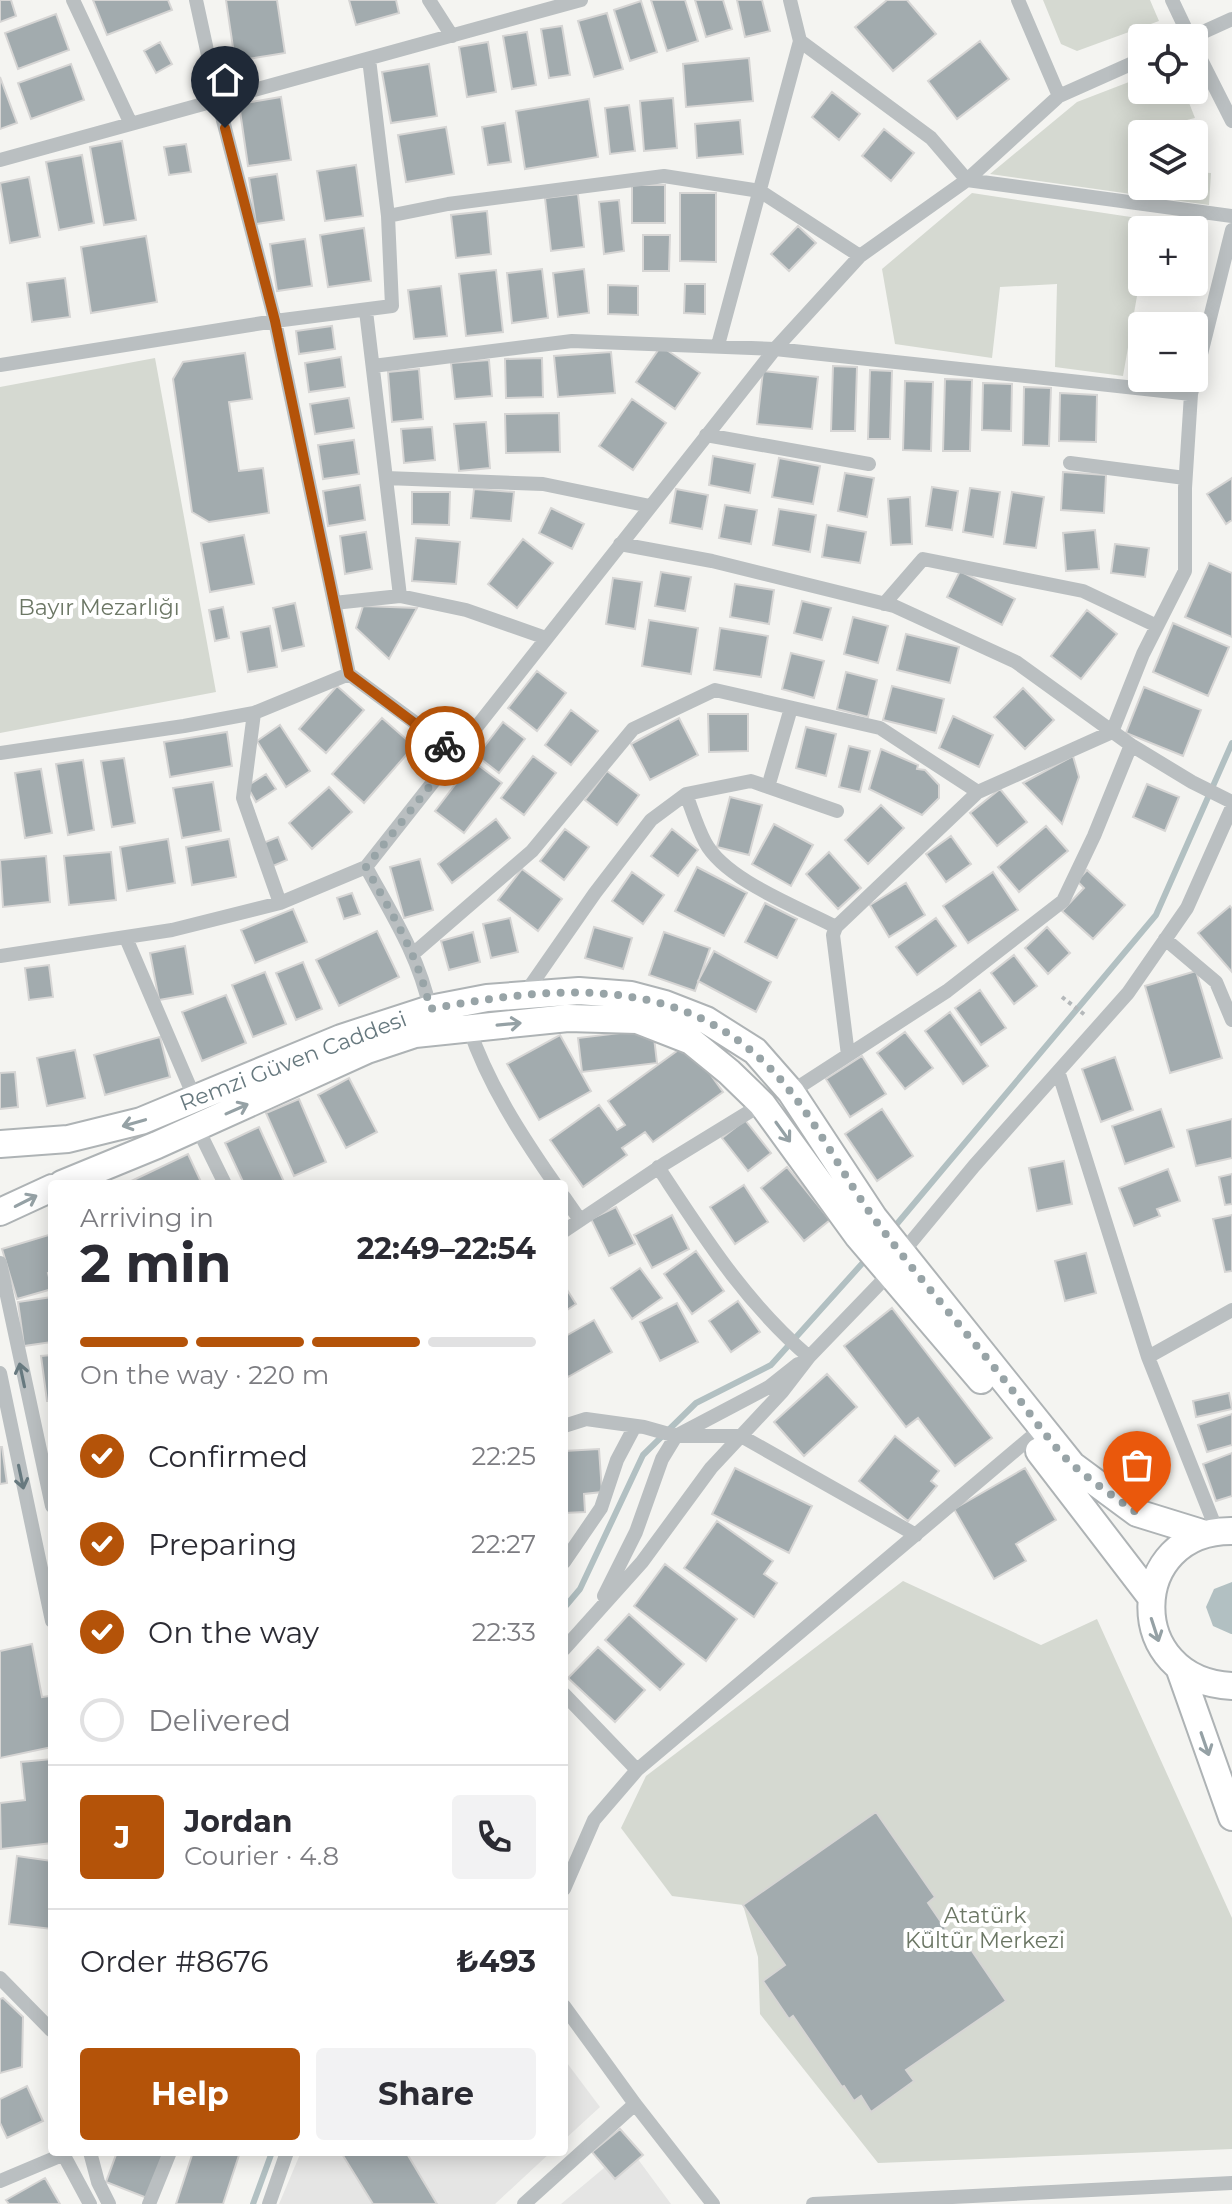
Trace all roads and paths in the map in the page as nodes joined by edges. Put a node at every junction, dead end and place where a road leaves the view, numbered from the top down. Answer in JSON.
{"nodes":[{"id":1,"x":73,"y":0,"type":"edge"},
{"id":2,"x":196,"y":0,"type":"edge"},
{"id":3,"x":429,"y":0,"type":"edge"},
{"id":4,"x":581,"y":0,"type":"edge"},
{"id":5,"x":790,"y":0,"type":"edge"},
{"id":6,"x":1018,"y":0,"type":"edge"},
{"id":7,"x":1172,"y":0,"type":"edge"},
{"id":8,"x":1232,"y":19,"type":"edge"},
{"id":9,"x":452,"y":36,"type":"junction"},
{"id":10,"x":800,"y":41,"type":"junction"},
{"id":11,"x":369,"y":59,"type":"junction"},
{"id":12,"x":1128,"y":65,"type":"edge"},
{"id":13,"x":1208,"y":74,"type":"edge"},
{"id":14,"x":1059,"y":96,"type":"junction"},
{"id":15,"x":218,"y":101,"type":"junction"},
{"id":16,"x":1232,"y":121,"type":"edge"},
{"id":17,"x":131,"y":124,"type":"junction"},
{"id":18,"x":0,"y":160,"type":"edge"},
{"id":19,"x":967,"y":180,"type":"junction"},
{"id":20,"x":760,"y":191,"type":"junction"},
{"id":21,"x":388,"y":216,"type":"junction"},
{"id":22,"x":1232,"y":216,"type":"edge"},
{"id":23,"x":1232,"y":230,"type":"edge"},
{"id":24,"x":860,"y":256,"type":"junction"},
{"id":25,"x":366,"y":311,"type":"junction"},
{"id":26,"x":275,"y":321,"type":"junction"},
{"id":27,"x":718,"y":345,"type":"junction"},
{"id":28,"x":775,"y":349,"type":"junction"},
{"id":29,"x":0,"y":365,"type":"edge"},
{"id":30,"x":373,"y":366,"type":"junction"},
{"id":31,"x":1191,"y":394,"type":"junction"},
{"id":32,"x":706,"y":435,"type":"junction"},
{"id":33,"x":1070,"y":463,"type":"dead end"},
{"id":34,"x":869,"y":464,"type":"dead end"},
{"id":35,"x":386,"y":478,"type":"junction"},
{"id":36,"x":1185,"y":478,"type":"junction"},
{"id":37,"x":650,"y":506,"type":"junction"},
{"id":38,"x":620,"y":544,"type":"junction"},
{"id":39,"x":400,"y":596,"type":"junction"},
{"id":40,"x":334,"y":603,"type":"junction"},
{"id":41,"x":884,"y":604,"type":"junction"},
{"id":42,"x":1157,"y":626,"type":"junction"},
{"id":43,"x":546,"y":638,"type":"junction"},
{"id":44,"x":349,"y":674,"type":"junction"},
{"id":45,"x":791,"y":708,"type":"junction"},
{"id":46,"x":254,"y":713,"type":"junction"},
{"id":47,"x":1112,"y":732,"type":"junction"},
{"id":48,"x":1131,"y":745,"type":"junction"},
{"id":49,"x":0,"y":753,"type":"edge"},
{"id":50,"x":456,"y":753,"type":"junction"},
{"id":51,"x":768,"y":787,"type":"junction"},
{"id":52,"x":978,"y":792,"type":"junction"},
{"id":53,"x":686,"y":794,"type":"junction"},
{"id":54,"x":1228,"y":801,"type":"edge"},
{"id":55,"x":837,"y":811,"type":"dead end"},
{"id":56,"x":366,"y":867,"type":"junction"},
{"id":57,"x":280,"y":903,"type":"junction"},
{"id":58,"x":836,"y":927,"type":"junction"},
{"id":59,"x":126,"y":938,"type":"junction"},
{"id":60,"x":1165,"y":939,"type":"junction"},
{"id":61,"x":414,"y":953,"type":"junction"},
{"id":62,"x":0,"y":956,"type":"edge"},
{"id":63,"x":529,"y":995,"type":"junction"},
{"id":64,"x":1062,"y":997,"type":"dead end"},
{"id":65,"x":430,"y":1009,"type":"junction"},
{"id":66,"x":1232,"y":1020,"type":"edge"},
{"id":67,"x":1099,"y":1026,"type":"junction"},
{"id":68,"x":469,"y":1028,"type":"junction"},
{"id":69,"x":848,"y":1055,"type":"junction"},
{"id":70,"x":1059,"y":1074,"type":"junction"},
{"id":71,"x":791,"y":1092,"type":"junction"},
{"id":72,"x":195,"y":1099,"type":"junction"},
{"id":73,"x":762,"y":1104,"type":"junction"},
{"id":74,"x":197,"y":1127,"type":"junction"},
{"id":75,"x":0,"y":1144,"type":"edge"},
{"id":76,"x":658,"y":1167,"type":"junction"},
{"id":77,"x":109,"y":1175,"type":"edge"},
{"id":78,"x":83,"y":1180,"type":"edge"},
{"id":79,"x":223,"y":1180,"type":"edge"},
{"id":80,"x":552,"y":1180,"type":"edge"},
{"id":81,"x":48,"y":1190,"type":"edge"},
{"id":82,"x":568,"y":1203,"type":"edge"},
{"id":83,"x":0,"y":1212,"type":"edge"},
{"id":84,"x":580,"y":1220,"type":"junction"},
{"id":85,"x":866,"y":1227,"type":"junction"},
{"id":86,"x":568,"y":1228,"type":"edge"},
{"id":87,"x":892,"y":1256,"type":"junction"},
{"id":88,"x":0,"y":1263,"type":"edge"},
{"id":89,"x":1232,"y":1310,"type":"edge"},
{"id":90,"x":1148,"y":1357,"type":"junction"},
{"id":91,"x":807,"y":1358,"type":"junction"},
{"id":92,"x":0,"y":1373,"type":"edge"},
{"id":93,"x":568,"y":1425,"type":"edge"},
{"id":94,"x":639,"y":1426,"type":"junction"},
{"id":95,"x":674,"y":1435,"type":"junction"},
{"id":96,"x":741,"y":1436,"type":"junction"},
{"id":97,"x":1030,"y":1438,"type":"junction"},
{"id":98,"x":48,"y":1487,"type":"edge"},
{"id":99,"x":1218,"y":1532,"type":"edge"},
{"id":100,"x":916,"y":1535,"type":"junction"},
{"id":101,"x":568,"y":1556,"type":"edge"},
{"id":102,"x":1151,"y":1597,"type":"junction"},
{"id":103,"x":48,"y":1602,"type":"edge"},
{"id":104,"x":595,"y":1614,"type":"junction"},
{"id":105,"x":568,"y":1644,"type":"edge"},
{"id":106,"x":1180,"y":1670,"type":"junction"},
{"id":107,"x":1232,"y":1686,"type":"edge"},
{"id":108,"x":568,"y":1698,"type":"edge"},
{"id":109,"x":637,"y":1770,"type":"junction"},
{"id":110,"x":1232,"y":1817,"type":"edge"},
{"id":111,"x":568,"y":1880,"type":"edge"},
{"id":112,"x":0,"y":1978,"type":"edge"},
{"id":113,"x":568,"y":2012,"type":"edge"},
{"id":114,"x":48,"y":2025,"type":"edge"},
{"id":115,"x":635,"y":2104,"type":"junction"},
{"id":116,"x":57,"y":2156,"type":"edge"},
{"id":117,"x":63,"y":2156,"type":"edge"},
{"id":118,"x":91,"y":2156,"type":"edge"},
{"id":119,"x":168,"y":2156,"type":"edge"},
{"id":120,"x":286,"y":2156,"type":"edge"},
{"id":121,"x":0,"y":2181,"type":"edge"},
{"id":122,"x":1232,"y":2183,"type":"edge"},
{"id":123,"x":1048,"y":2198,"type":"edge"},
{"id":124,"x":880,"y":2202,"type":"edge"},
{"id":125,"x":90,"y":2204,"type":"edge"},
{"id":126,"x":109,"y":2204,"type":"edge"},
{"id":127,"x":149,"y":2204,"type":"edge"},
{"id":128,"x":269,"y":2204,"type":"edge"},
{"id":129,"x":524,"y":2204,"type":"edge"},
{"id":130,"x":713,"y":2204,"type":"edge"},
{"id":131,"x":813,"y":2204,"type":"edge"}],
"edges":[{"from":1,"to":17,"type":"street"},
{"from":2,"to":15,"type":"street"},
{"from":3,"to":9,"type":"street"},
{"from":4,"to":9,"type":"street"},
{"from":5,"to":10,"type":"street"},
{"from":6,"to":14,"type":"street"},
{"from":7,"to":8,"type":"street"},
{"from":9,"to":11,"type":"street"},
{"from":10,"to":19,"type":"street"},
{"from":10,"to":20,"type":"street"},
{"from":11,"to":15,"type":"street"},
{"from":11,"to":21,"type":"street"},
{"from":12,"to":14,"type":"street"},
{"from":13,"to":16,"type":"street"},
{"from":14,"to":19,"type":"street"},
{"from":15,"to":17,"type":"street"},
{"from":15,"to":26,"type":"street"},
{"from":17,"to":18,"type":"street"},
{"from":19,"to":22,"type":"street"},
{"from":19,"to":24,"type":"street"},
{"from":20,"to":21,"type":"street"},
{"from":20,"to":24,"type":"street"},
{"from":20,"to":27,"type":"street"},
{"from":21,"to":25,"type":"street"},
{"from":23,"to":31,"type":"street"},
{"from":24,"to":28,"type":"street"},
{"from":25,"to":26,"type":"street"},
{"from":25,"to":30,"type":"street"},
{"from":26,"to":29,"type":"street"},
{"from":26,"to":40,"type":"street"},
{"from":27,"to":28,"type":"street"},
{"from":27,"to":30,"type":"street"},
{"from":28,"to":31,"type":"street"},
{"from":28,"to":32,"type":"street"},
{"from":30,"to":35,"type":"street"},
{"from":31,"to":36,"type":"street"},
{"from":32,"to":34,"type":"street"},
{"from":32,"to":37,"type":"street"},
{"from":33,"to":36,"type":"street"},
{"from":35,"to":37,"type":"street"},
{"from":35,"to":39,"type":"street"},
{"from":36,"to":42,"type":"street"},
{"from":37,"to":38,"type":"street"},
{"from":38,"to":41,"type":"street"},
{"from":38,"to":43,"type":"street"},
{"from":39,"to":40,"type":"street"},
{"from":39,"to":43,"type":"street"},
{"from":40,"to":44,"type":"street"},
{"from":41,"to":42,"type":"street"},
{"from":41,"to":47,"type":"street"},
{"from":42,"to":47,"type":"street"},
{"from":43,"to":50,"type":"street"},
{"from":44,"to":46,"type":"street"},
{"from":44,"to":50,"type":"street"},
{"from":45,"to":51,"type":"street"},
{"from":45,"to":52,"type":"street"},
{"from":45,"to":61,"type":"street"},
{"from":46,"to":49,"type":"street"},
{"from":46,"to":57,"type":"street"},
{"from":47,"to":48,"type":"street"},
{"from":47,"to":52,"type":"street"},
{"from":48,"to":54,"type":"street"},
{"from":48,"to":69,"type":"street"},
{"from":50,"to":56,"type":"street"},
{"from":51,"to":53,"type":"street"},
{"from":51,"to":55,"type":"street"},
{"from":52,"to":58,"type":"street"},
{"from":53,"to":58,"type":"street"},
{"from":53,"to":63,"type":"street"},
{"from":54,"to":60,"type":"street"},
{"from":56,"to":57,"type":"street"},
{"from":56,"to":61,"type":"street"},
{"from":57,"to":59,"type":"street"},
{"from":58,"to":69,"type":"street"},
{"from":59,"to":62,"type":"street"},
{"from":59,"to":72,"type":"street"},
{"from":60,"to":66,"type":"street"},
{"from":60,"to":67,"type":"street"},
{"from":61,"to":65,"type":"street"},
{"from":63,"to":65,"type":"main road","name":"Remzi Güven Caddesi"},
{"from":63,"to":71,"type":"main road","name":"Remzi Güven Caddesi"},
{"from":64,"to":67,"type":"path"},
{"from":65,"to":72,"type":"main road","name":"Remzi Güven Caddesi"},
{"from":67,"to":70,"type":"street"},
{"from":68,"to":73,"type":"main road","name":"Remzi Güven Caddesi","one_way":true},
{"from":74,"to":68,"type":"main road","name":"Remzi Güven Caddesi","one_way":true},
{"from":68,"to":80,"type":"street"},
{"from":69,"to":71,"type":"street"},
{"from":70,"to":87,"type":"street"},
{"from":70,"to":90,"type":"street"},
{"from":71,"to":85,"type":"main road","name":"Remzi Güven Caddesi"},
{"from":72,"to":75,"type":"main road","name":"Remzi Güven Caddesi","one_way":true},
{"from":73,"to":76,"type":"street"},
{"from":73,"to":85,"type":"main road","name":"Remzi Güven Caddesi","one_way":true},
{"from":74,"to":77,"type":"main road","name":"Remzi Güven Caddesi"},
{"from":74,"to":79,"type":"street"},
{"from":76,"to":84,"type":"street"},
{"from":76,"to":91,"type":"street"},
{"from":77,"to":78,"type":"main road","name":"Remzi Güven Caddesi"},
{"from":83,"to":81,"type":"main road","one_way":true},
{"from":82,"to":84,"type":"street"},
{"from":84,"to":86,"type":"street"},
{"from":85,"to":87,"type":"main road"},
{"from":87,"to":91,"type":"street"},
{"from":87,"to":97,"type":"main road"},
{"from":87,"to":99,"type":"main road"},
{"from":98,"to":88,"type":"street","one_way":true},
{"from":89,"to":90,"type":"street"},
{"from":90,"to":99,"type":"street"},
{"from":91,"to":95,"type":"street"},
{"from":91,"to":96,"type":"street"},
{"from":92,"to":103,"type":"street","one_way":true},
{"from":93,"to":94,"type":"street"},
{"from":94,"to":95,"type":"street"},
{"from":94,"to":101,"type":"street"},
{"from":95,"to":96,"type":"street"},
{"from":95,"to":104,"type":"street"},
{"from":96,"to":100,"type":"street"},
{"from":96,"to":104,"type":"street"},
{"from":97,"to":100,"type":"street"},
{"from":97,"to":102,"type":"main road"},
{"from":99,"to":102,"type":"main road"},
{"from":100,"to":109,"type":"street"},
{"from":102,"to":106,"type":"main road","one_way":true},
{"from":104,"to":105,"type":"street"},
{"from":106,"to":107,"type":"main road"},
{"from":106,"to":110,"type":"main road","one_way":true},
{"from":108,"to":109,"type":"street"},
{"from":109,"to":111,"type":"street"},
{"from":112,"to":114,"type":"street"},
{"from":113,"to":115,"type":"street"},
{"from":115,"to":129,"type":"street"},
{"from":115,"to":130,"type":"street"},
{"from":116,"to":121,"type":"street"},
{"from":117,"to":125,"type":"street"},
{"from":118,"to":126,"type":"street"},
{"from":119,"to":127,"type":"street"},
{"from":120,"to":128,"type":"street"},
{"from":122,"to":123,"type":"street"},
{"from":123,"to":124,"type":"street"},
{"from":124,"to":131,"type":"street"}]}
